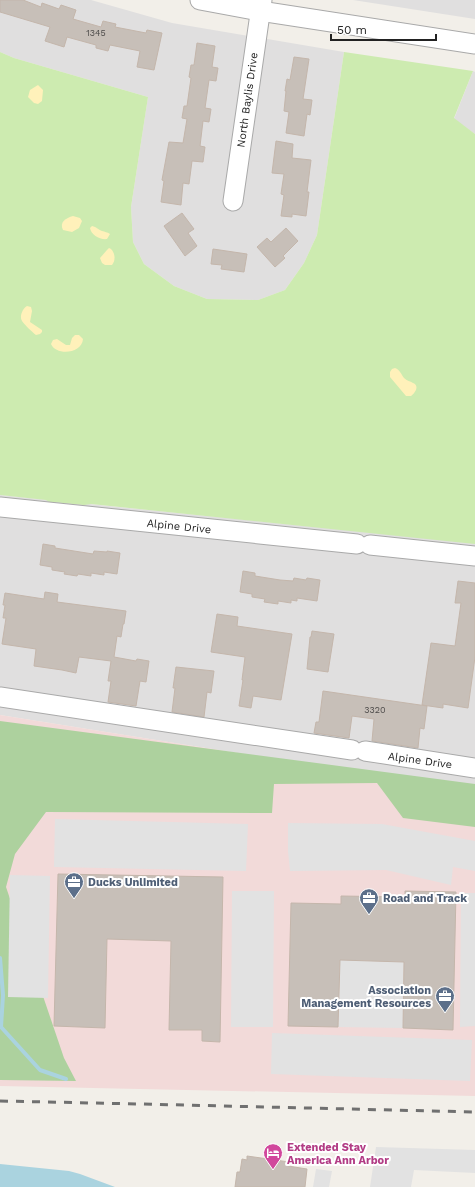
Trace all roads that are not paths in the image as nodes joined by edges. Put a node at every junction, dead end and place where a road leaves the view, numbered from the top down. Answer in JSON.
{"nodes":[{"id":1,"x":200,"y":0,"type":"edge"},
{"id":2,"x":261,"y":5,"type":"edge"},
{"id":3,"x":475,"y":44,"type":"edge"},
{"id":4,"x":233,"y":201,"type":"dead end"},
{"id":5,"x":0,"y":507,"type":"edge"},
{"id":6,"x":475,"y":556,"type":"edge"},
{"id":7,"x":0,"y":697,"type":"edge"},
{"id":8,"x":475,"y":768,"type":"edge"}],
"edges":[{"from":1,"to":2,"type":"street"},
{"from":2,"to":3,"type":"street"},
{"from":2,"to":4,"type":"street","name":"North Baylis Drive"},
{"from":5,"to":6,"type":"street","name":"Alpine Drive"},
{"from":7,"to":8,"type":"street","name":"Alpine Drive"}]}
